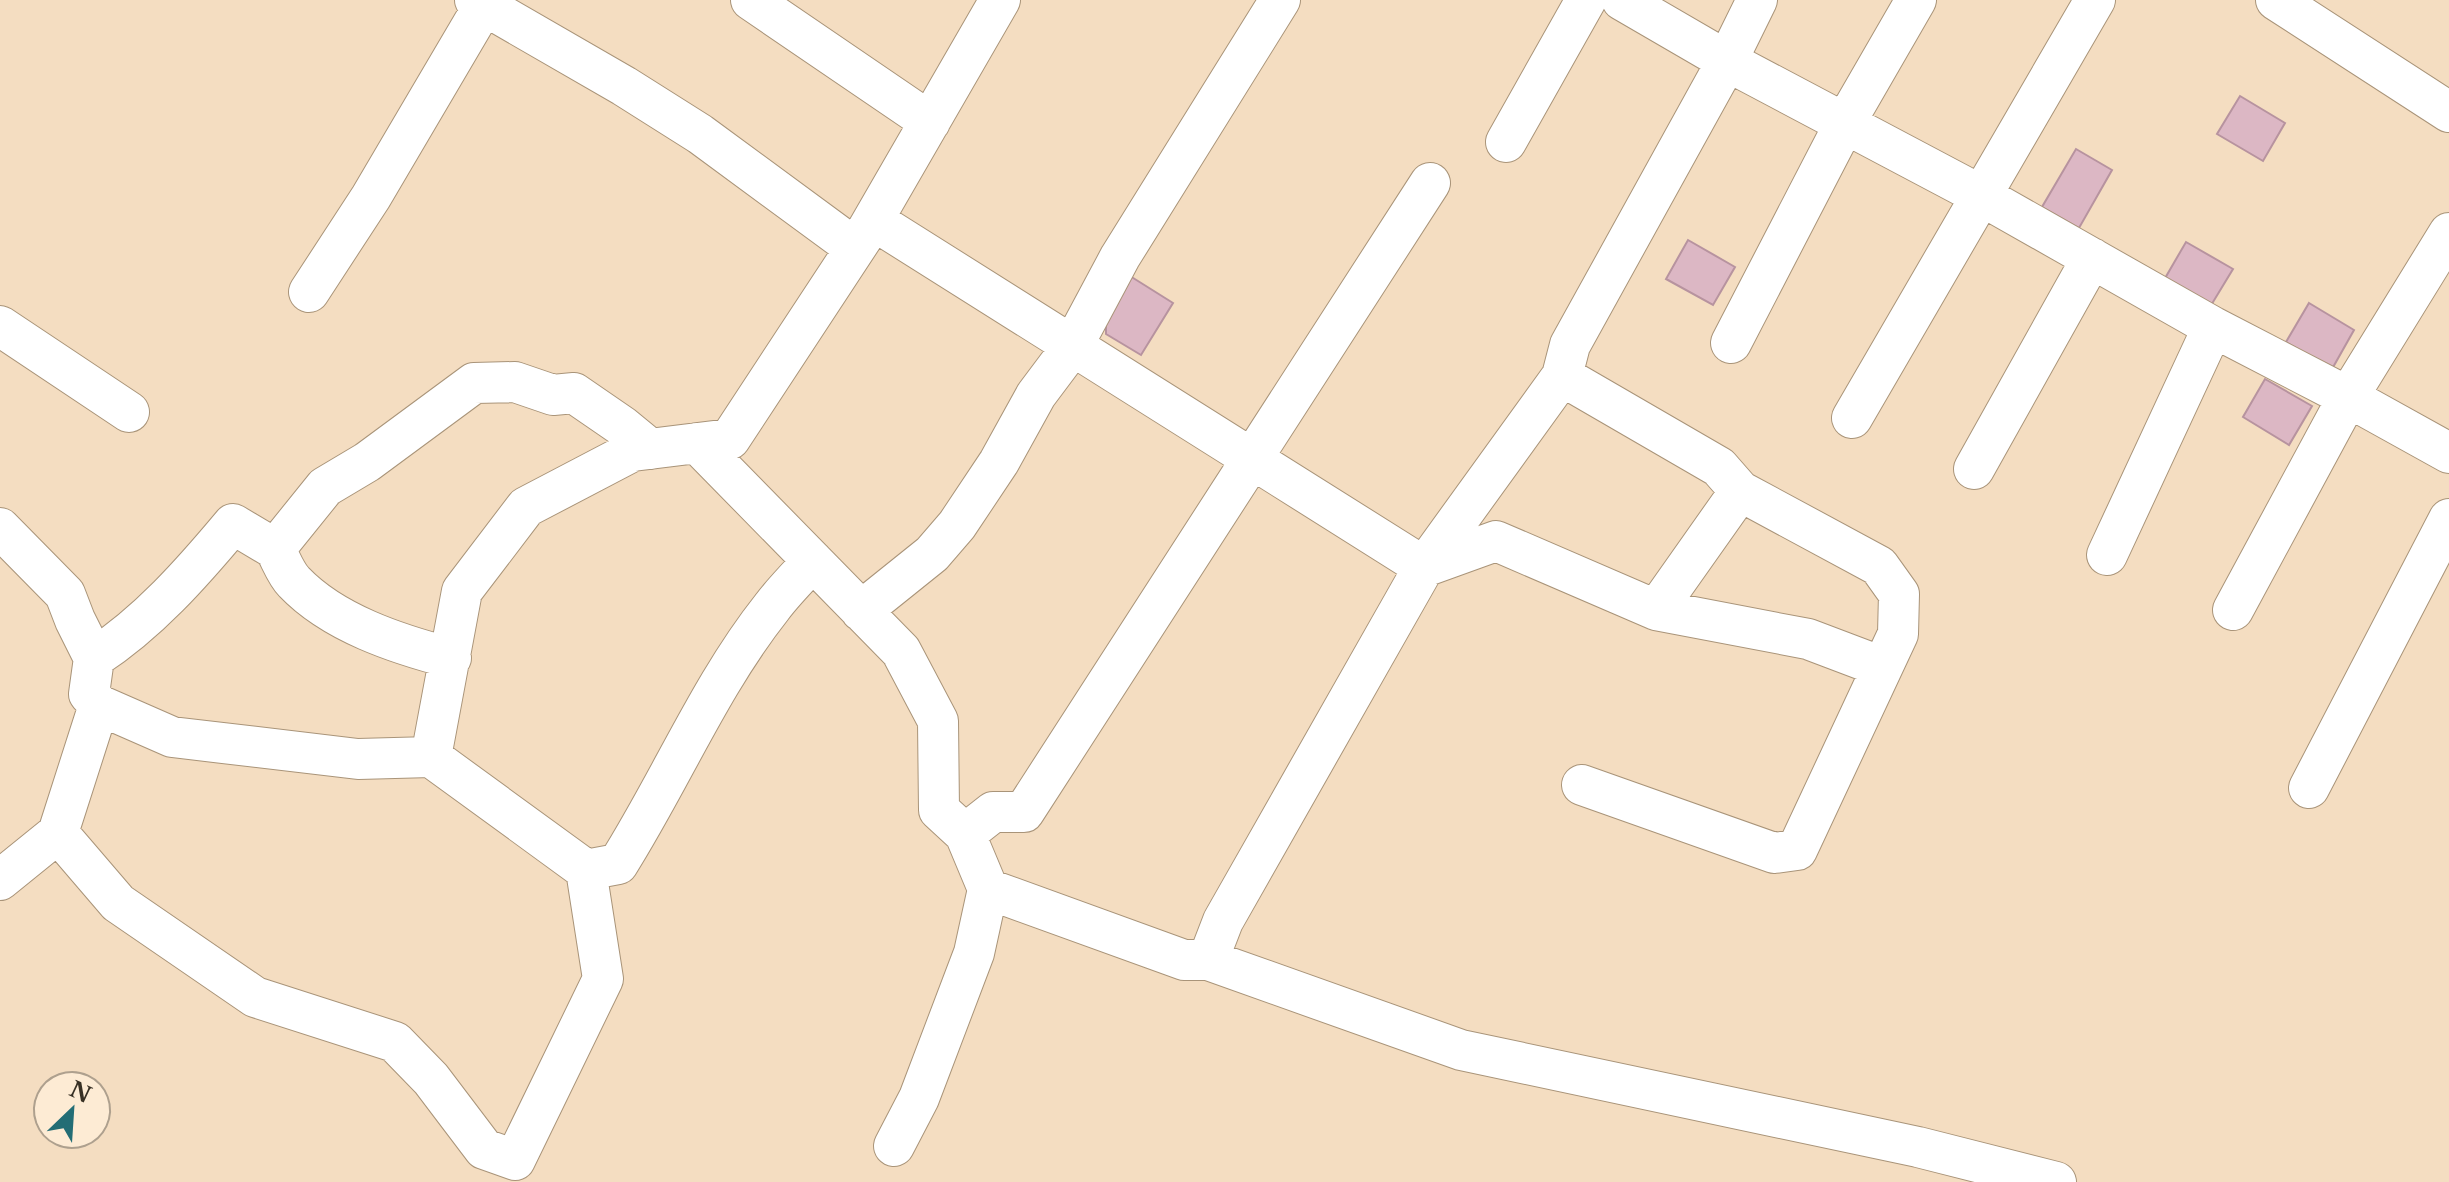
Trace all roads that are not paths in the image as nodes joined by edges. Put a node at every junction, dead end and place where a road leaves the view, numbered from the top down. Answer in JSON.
{"nodes":[{"id":1,"x":751,"y":0,"type":"edge"},
{"id":2,"x":1000,"y":0,"type":"edge"},
{"id":3,"x":1280,"y":0,"type":"edge"},
{"id":4,"x":1586,"y":0,"type":"edge"},
{"id":5,"x":1622,"y":0,"type":"edge"},
{"id":6,"x":1757,"y":0,"type":"edge"},
{"id":7,"x":1916,"y":0,"type":"edge"},
{"id":8,"x":2095,"y":0,"type":"edge"},
{"id":9,"x":2276,"y":0,"type":"edge"},
{"id":10,"x":479,"y":2,"type":"edge"},
{"id":11,"x":1727,"y":61,"type":"junction"},
{"id":12,"x":2449,"y":112,"type":"edge"},
{"id":13,"x":930,"y":122,"type":"junction"},
{"id":14,"x":1845,"y":123,"type":"junction"},
{"id":15,"x":1506,"y":142,"type":"dead end"},
{"id":16,"x":1430,"y":183,"type":"dead end"},
{"id":17,"x":1982,"y":196,"type":"junction"},
{"id":18,"x":2449,"y":233,"type":"edge"},
{"id":19,"x":864,"y":234,"type":"junction"},
{"id":20,"x":2092,"y":258,"type":"junction"},
{"id":21,"x":309,"y":292,"type":"dead end"},
{"id":22,"x":0,"y":326,"type":"edge"},
{"id":23,"x":2213,"y":327,"type":"junction"},
{"id":24,"x":1731,"y":343,"type":"dead end"},
{"id":25,"x":1072,"y":347,"type":"junction"},
{"id":26,"x":1562,"y":376,"type":"junction"},
{"id":27,"x":2348,"y":397,"type":"junction"},
{"id":28,"x":129,"y":412,"type":"dead end"},
{"id":29,"x":1852,"y":418,"type":"dead end"},
{"id":30,"x":697,"y":443,"type":"junction"},
{"id":31,"x":650,"y":449,"type":"junction"},
{"id":32,"x":2449,"y":453,"type":"edge"},
{"id":33,"x":1253,"y":457,"type":"junction"},
{"id":34,"x":1974,"y":469,"type":"dead end"},
{"id":35,"x":1740,"y":491,"type":"junction"},
{"id":36,"x":2449,"y":519,"type":"edge"},
{"id":37,"x":0,"y":528,"type":"edge"},
{"id":38,"x":275,"y":549,"type":"junction"},
{"id":39,"x":2107,"y":555,"type":"dead end"},
{"id":40,"x":813,"y":561,"type":"junction"},
{"id":41,"x":1424,"y":567,"type":"junction"},
{"id":42,"x":1656,"y":610,"type":"junction"},
{"id":43,"x":2233,"y":610,"type":"dead end"},
{"id":44,"x":861,"y":611,"type":"junction"},
{"id":45,"x":94,"y":658,"type":"junction"},
{"id":46,"x":451,"y":658,"type":"junction"},
{"id":47,"x":1882,"y":667,"type":"junction"},
{"id":48,"x":99,"y":705,"type":"junction"},
{"id":49,"x":431,"y":757,"type":"junction"},
{"id":50,"x":1582,"y":785,"type":"dead end"},
{"id":51,"x":2309,"y":788,"type":"dead end"},
{"id":52,"x":58,"y":833,"type":"junction"},
{"id":53,"x":965,"y":834,"type":"junction"},
{"id":54,"x":586,"y":870,"type":"junction"},
{"id":55,"x":0,"y":880,"type":"edge"},
{"id":56,"x":988,"y":889,"type":"junction"},
{"id":57,"x":1208,"y":960,"type":"junction"},
{"id":58,"x":894,"y":1146,"type":"dead end"},
{"id":59,"x":2056,"y":1182,"type":"edge"}],
"edges":[{"from":1,"to":13,"type":"street"},
{"from":2,"to":13,"type":"street"},
{"from":3,"to":25,"type":"street"},
{"from":4,"to":15,"type":"street"},
{"from":5,"to":11,"type":"street"},
{"from":6,"to":11,"type":"street"},
{"from":7,"to":14,"type":"street"},
{"from":8,"to":17,"type":"street"},
{"from":9,"to":12,"type":"street"},
{"from":10,"to":19,"type":"street"},
{"from":10,"to":21,"type":"street"},
{"from":11,"to":14,"type":"street"},
{"from":11,"to":26,"type":"street"},
{"from":13,"to":19,"type":"street"},
{"from":14,"to":17,"type":"street"},
{"from":14,"to":24,"type":"street"},
{"from":16,"to":33,"type":"street"},
{"from":17,"to":20,"type":"street"},
{"from":17,"to":29,"type":"street"},
{"from":18,"to":27,"type":"street"},
{"from":19,"to":25,"type":"street"},
{"from":19,"to":30,"type":"street"},
{"from":20,"to":23,"type":"street"},
{"from":20,"to":34,"type":"street"},
{"from":22,"to":28,"type":"street"},
{"from":23,"to":27,"type":"street"},
{"from":23,"to":39,"type":"street"},
{"from":25,"to":33,"type":"street"},
{"from":25,"to":44,"type":"street"},
{"from":26,"to":35,"type":"street"},
{"from":26,"to":41,"type":"street"},
{"from":27,"to":32,"type":"street"},
{"from":27,"to":43,"type":"street"},
{"from":30,"to":31,"type":"street"},
{"from":30,"to":40,"type":"street"},
{"from":31,"to":38,"type":"street"},
{"from":31,"to":46,"type":"street"},
{"from":33,"to":41,"type":"street"},
{"from":33,"to":53,"type":"street"},
{"from":35,"to":42,"type":"street"},
{"from":35,"to":47,"type":"street"},
{"from":36,"to":51,"type":"street"},
{"from":37,"to":45,"type":"street"},
{"from":38,"to":45,"type":"street"},
{"from":38,"to":46,"type":"street"},
{"from":40,"to":44,"type":"street"},
{"from":40,"to":54,"type":"street"},
{"from":41,"to":42,"type":"street"},
{"from":41,"to":57,"type":"street"},
{"from":42,"to":47,"type":"street"},
{"from":44,"to":53,"type":"street"},
{"from":45,"to":48,"type":"street"},
{"from":46,"to":49,"type":"street"},
{"from":47,"to":50,"type":"street"},
{"from":48,"to":49,"type":"street"},
{"from":48,"to":52,"type":"street"},
{"from":49,"to":54,"type":"street"},
{"from":52,"to":54,"type":"street"},
{"from":52,"to":55,"type":"street"},
{"from":53,"to":56,"type":"street"},
{"from":56,"to":57,"type":"street"},
{"from":56,"to":58,"type":"street"},
{"from":57,"to":59,"type":"street"}]}
